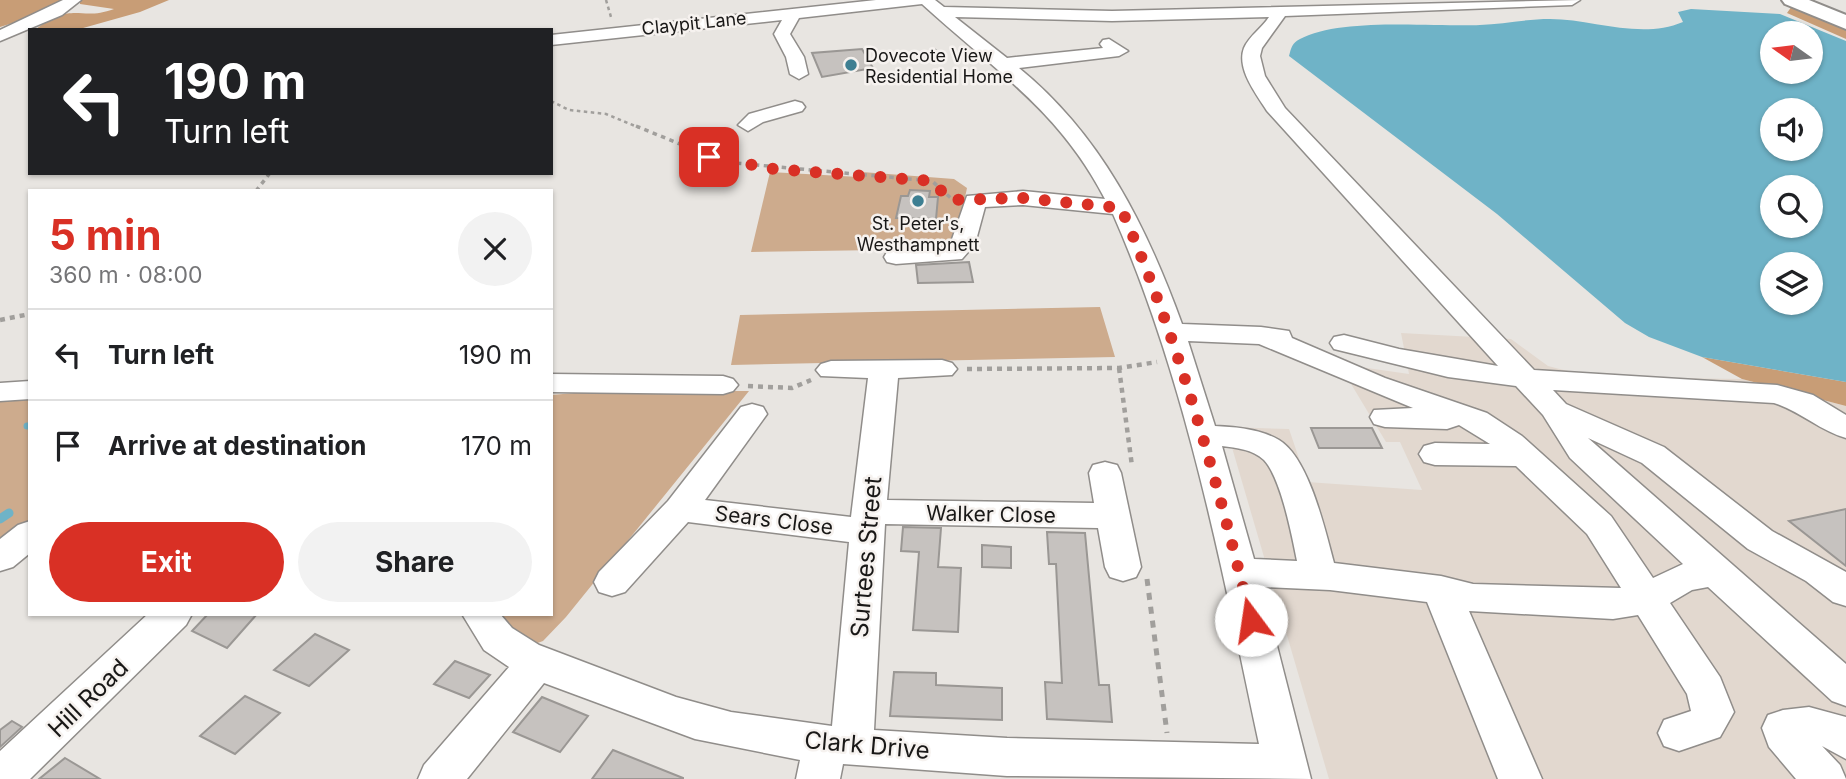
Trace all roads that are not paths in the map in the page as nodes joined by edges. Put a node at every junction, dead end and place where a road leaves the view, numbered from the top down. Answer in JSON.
{"nodes":[{"id":1,"x":73,"y":0,"type":"edge"},
{"id":2,"x":920,"y":0,"type":"edge"},
{"id":3,"x":1572,"y":0,"type":"edge"},
{"id":4,"x":1792,"y":0,"type":"edge"},
{"id":5,"x":1813,"y":0,"type":"edge"},
{"id":6,"x":728,"y":4,"type":"dead end"},
{"id":7,"x":1351,"y":5,"type":"edge"},
{"id":8,"x":932,"y":6,"type":"edge"},
{"id":9,"x":794,"y":13,"type":"junction"},
{"id":10,"x":1278,"y":13,"type":"junction"},
{"id":11,"x":1846,"y":13,"type":"edge"},
{"id":12,"x":720,"y":21,"type":"junction"},
{"id":13,"x":1846,"y":23,"type":"edge"},
{"id":14,"x":991,"y":32,"type":"dead end"},
{"id":15,"x":964,"y":34,"type":"junction"},
{"id":16,"x":0,"y":36,"type":"edge"},
{"id":17,"x":553,"y":40,"type":"edge"},
{"id":18,"x":0,"y":42,"type":"edge"},
{"id":19,"x":1109,"y":44,"type":"dead end"},
{"id":20,"x":20,"y":48,"type":"dead end"},
{"id":21,"x":0,"y":51,"type":"edge"},
{"id":22,"x":1002,"y":64,"type":"junction"},
{"id":23,"x":799,"y":74,"type":"dead end"},
{"id":24,"x":748,"y":125,"type":"dead end"},
{"id":25,"x":776,"y":128,"type":"dead end"},
{"id":26,"x":1121,"y":208,"type":"junction"},
{"id":27,"x":896,"y":257,"type":"dead end"},
{"id":28,"x":1261,"y":335,"type":"junction"},
{"id":29,"x":1166,"y":347,"type":"junction"},
{"id":30,"x":1514,"y":367,"type":"junction"},
{"id":31,"x":884,"y":369,"type":"junction"},
{"id":32,"x":942,"y":369,"type":"road end"},
{"id":33,"x":831,"y":370,"type":"road end"},
{"id":34,"x":553,"y":383,"type":"edge"},
{"id":35,"x":723,"y":385,"type":"road end"},
{"id":36,"x":28,"y":390,"type":"edge"},
{"id":37,"x":0,"y":392,"type":"edge"},
{"id":38,"x":1554,"y":409,"type":"junction"},
{"id":39,"x":752,"y":414,"type":"dead end"},
{"id":40,"x":1385,"y":417,"type":"dead end"},
{"id":41,"x":1476,"y":420,"type":"junction"},
{"id":42,"x":1846,"y":428,"type":"edge"},
{"id":43,"x":1203,"y":435,"type":"junction"},
{"id":44,"x":1435,"y":454,"type":"dead end"},
{"id":45,"x":1524,"y":455,"type":"junction"},
{"id":46,"x":1105,"y":473,"type":"dead end"},
{"id":47,"x":680,"y":509,"type":"junction"},
{"id":48,"x":1114,"y":516,"type":"junction"},
{"id":49,"x":868,"y":522,"type":"junction"},
{"id":50,"x":28,"y":536,"type":"edge"},
{"id":51,"x":0,"y":558,"type":"edge"},
{"id":52,"x":1123,"y":567,"type":"dead end"},
{"id":53,"x":1239,"y":572,"type":"junction"},
{"id":54,"x":1713,"y":572,"type":"junction"},
{"id":55,"x":1318,"y":575,"type":"junction"},
{"id":56,"x":612,"y":582,"type":"dead end"},
{"id":57,"x":1441,"y":590,"type":"junction"},
{"id":58,"x":1846,"y":592,"type":"edge"},
{"id":59,"x":1648,"y":599,"type":"junction"},
{"id":60,"x":171,"y":616,"type":"edge"},
{"id":61,"x":483,"y":616,"type":"edge"},
{"id":62,"x":537,"y":663,"type":"junction"},
{"id":63,"x":1846,"y":689,"type":"edge"},
{"id":64,"x":1679,"y":733,"type":"dead end"},
{"id":65,"x":1846,"y":740,"type":"edge"},
{"id":66,"x":831,"y":756,"type":"edge"},
{"id":67,"x":1287,"y":772,"type":"edge"},
{"id":68,"x":0,"y":779,"type":"edge"},
{"id":69,"x":440,"y":779,"type":"edge"},
{"id":70,"x":1520,"y":779,"type":"edge"},
{"id":71,"x":1824,"y":779,"type":"edge"}],
"edges":[{"from":1,"to":16,"type":"street"},
{"from":2,"to":9,"type":"street","name":"Claypit Lane"},
{"from":3,"to":7,"type":"street"},
{"from":4,"to":13,"type":"highway"},
{"from":5,"to":11,"type":"highway"},
{"from":6,"to":12,"type":"street"},
{"from":7,"to":10,"type":"street"},
{"from":8,"to":10,"type":"street"},
{"from":8,"to":15,"type":"street"},
{"from":9,"to":12,"type":"street","name":"Claypit Lane"},
{"from":9,"to":23,"type":"street"},
{"from":10,"to":30,"type":"street"},
{"from":12,"to":17,"type":"street","name":"Claypit Lane"},
{"from":14,"to":15,"type":"street"},
{"from":15,"to":22,"type":"street"},
{"from":18,"to":21,"type":"street"},
{"from":19,"to":22,"type":"street"},
{"from":20,"to":21,"type":"street"},
{"from":22,"to":26,"type":"street"},
{"from":24,"to":25,"type":"street"},
{"from":26,"to":27,"type":"street"},
{"from":26,"to":29,"type":"street"},
{"from":28,"to":29,"type":"street"},
{"from":28,"to":30,"type":"street"},
{"from":28,"to":41,"type":"street"},
{"from":29,"to":43,"type":"street"},
{"from":30,"to":38,"type":"street"},
{"from":30,"to":42,"type":"street"},
{"from":31,"to":32,"type":"street"},
{"from":31,"to":33,"type":"street"},
{"from":31,"to":49,"type":"street","name":"Surtees Street"},
{"from":34,"to":35,"type":"street"},
{"from":36,"to":37,"type":"street"},
{"from":38,"to":54,"type":"street"},
{"from":38,"to":58,"type":"street"},
{"from":39,"to":47,"type":"street"},
{"from":40,"to":41,"type":"street"},
{"from":41,"to":45,"type":"street"},
{"from":43,"to":53,"type":"street"},
{"from":43,"to":55,"type":"street"},
{"from":44,"to":45,"type":"street"},
{"from":45,"to":59,"type":"street"},
{"from":46,"to":48,"type":"street"},
{"from":47,"to":49,"type":"street","name":"Sears Close"},
{"from":47,"to":56,"type":"street"},
{"from":48,"to":49,"type":"street","name":"Walker Close"},
{"from":48,"to":52,"type":"street"},
{"from":49,"to":66,"type":"street","name":"Surtees Street"},
{"from":50,"to":51,"type":"street"},
{"from":53,"to":55,"type":"street"},
{"from":53,"to":67,"type":"street"},
{"from":54,"to":59,"type":"street"},
{"from":54,"to":63,"type":"street"},
{"from":55,"to":57,"type":"street"},
{"from":57,"to":59,"type":"street"},
{"from":57,"to":70,"type":"street"},
{"from":59,"to":64,"type":"street"},
{"from":60,"to":68,"type":"street","name":"Hill Road"},
{"from":61,"to":62,"type":"street","name":"Clark Drive"},
{"from":62,"to":66,"type":"street","name":"Clark Drive"},
{"from":62,"to":69,"type":"street"},
{"from":65,"to":71,"type":"street"},
{"from":66,"to":67,"type":"street","name":"Clark Drive"}]}
